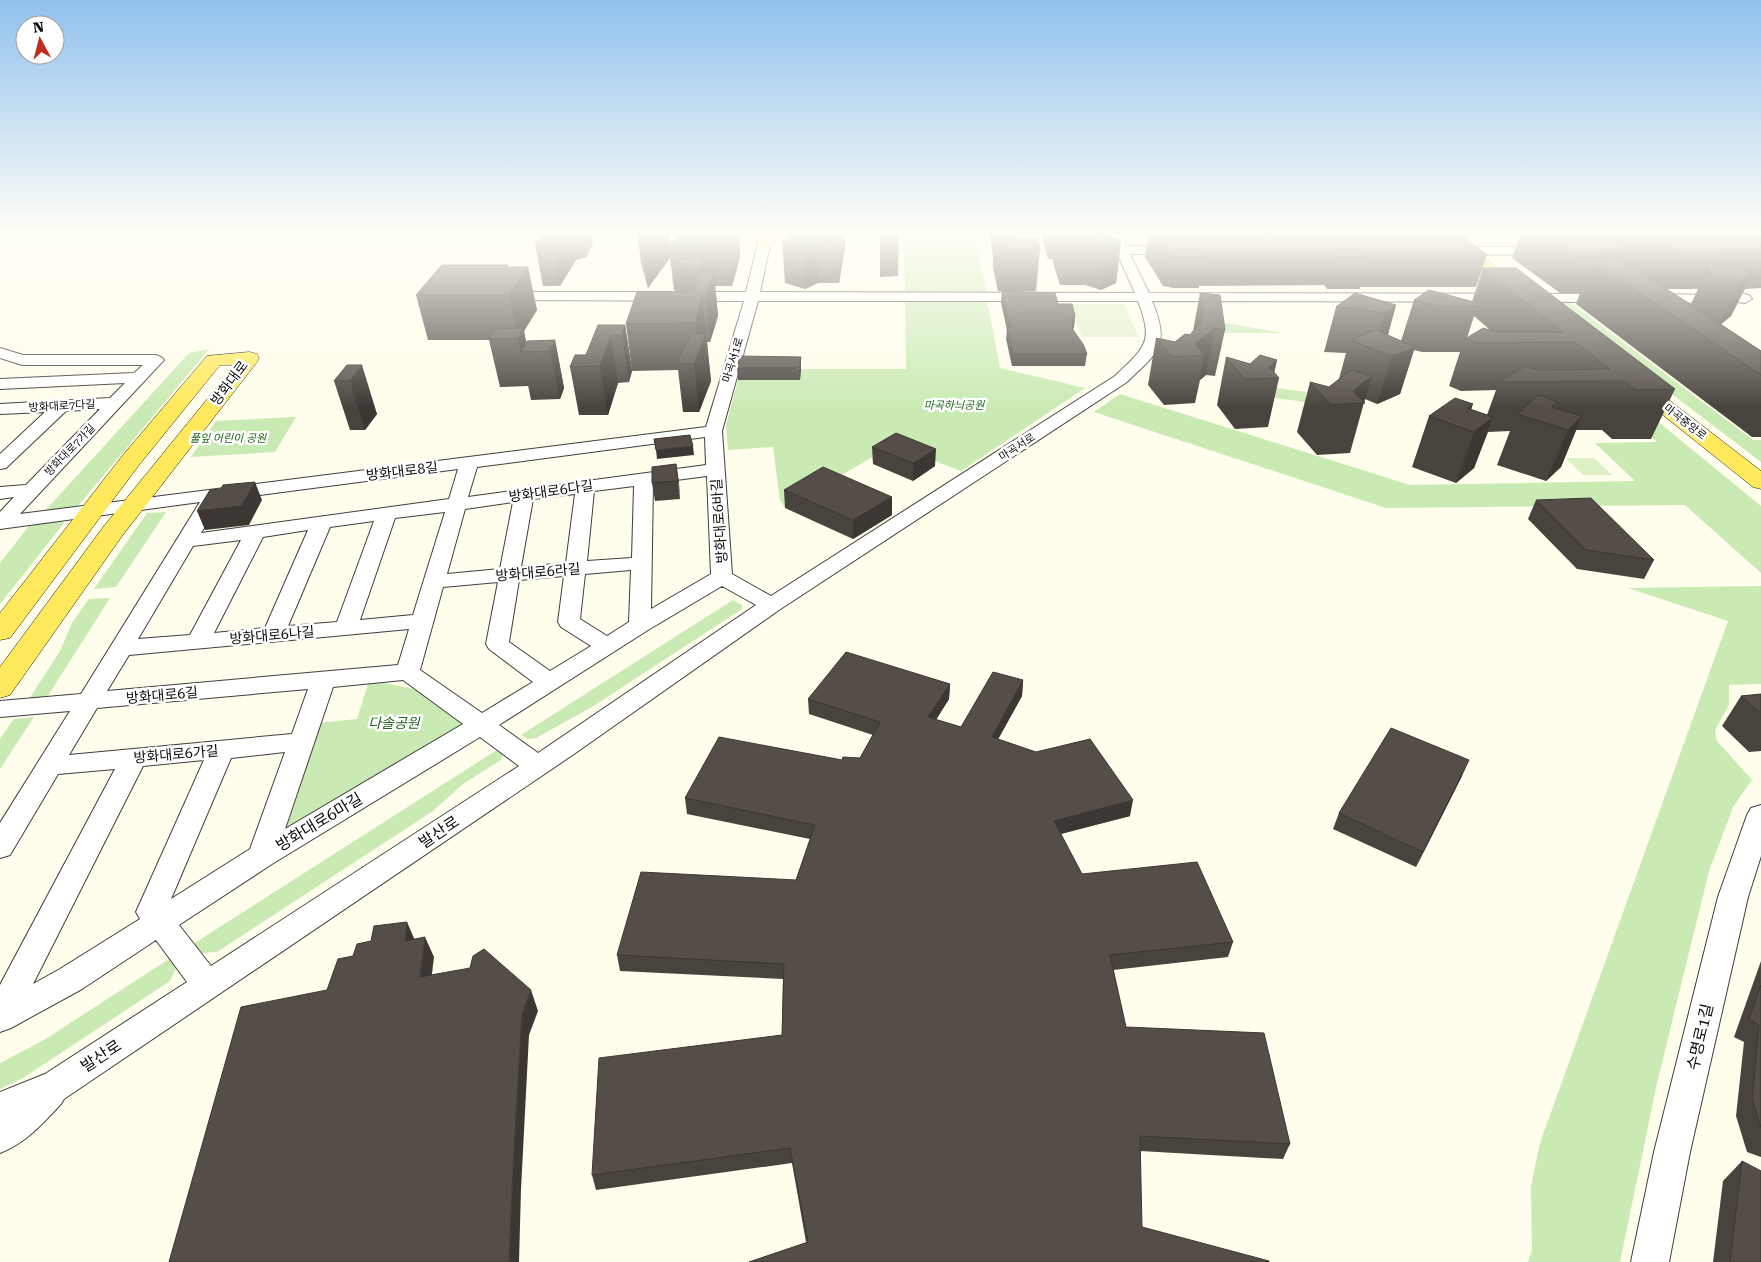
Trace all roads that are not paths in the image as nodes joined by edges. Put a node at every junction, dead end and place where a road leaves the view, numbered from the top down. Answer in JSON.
{"nodes":[{"id":1,"x":753,"y":290,"type":"edge"},
{"id":2,"x":1139,"y":290,"type":"edge"},
{"id":3,"x":1518,"y":290,"type":"edge"},
{"id":4,"x":489,"y":296,"type":"edge"},
{"id":5,"x":752,"y":296,"type":"junction"},
{"id":6,"x":1761,"y":297,"type":"edge"},
{"id":7,"x":1143,"y":298,"type":"junction"},
{"id":8,"x":1528,"y":298,"type":"junction"},
{"id":9,"x":1552,"y":317,"type":"edge"},
{"id":10,"x":0,"y":354,"type":"edge"},
{"id":11,"x":22,"y":360,"type":"junction"},
{"id":12,"x":1625,"y":375,"type":"edge"},
{"id":13,"x":0,"y":378,"type":"edge"},
{"id":14,"x":139,"y":378,"type":"junction"},
{"id":15,"x":0,"y":384,"type":"edge"},
{"id":16,"x":115,"y":403,"type":"junction"},
{"id":17,"x":62,"y":406,"type":"junction"},
{"id":18,"x":3,"y":411,"type":"edge"},
{"id":19,"x":713,"y":430,"type":"junction"},
{"id":20,"x":469,"y":462,"type":"junction"},
{"id":21,"x":0,"y":464,"type":"edge"},
{"id":22,"x":715,"y":469,"type":"junction"},
{"id":23,"x":644,"y":479,"type":"junction"},
{"id":24,"x":1761,"y":482,"type":"edge"},
{"id":25,"x":585,"y":486,"type":"junction"},
{"id":26,"x":32,"y":490,"type":"junction"},
{"id":27,"x":0,"y":493,"type":"edge"},
{"id":28,"x":524,"y":494,"type":"junction"},
{"id":29,"x":214,"y":495,"type":"junction"},
{"id":30,"x":457,"y":504,"type":"junction"},
{"id":31,"x":133,"y":506,"type":"junction"},
{"id":32,"x":91,"y":511,"type":"junction"},
{"id":33,"x":387,"y":513,"type":"junction"},
{"id":34,"x":0,"y":522,"type":"edge"},
{"id":35,"x":322,"y":522,"type":"junction"},
{"id":36,"x":255,"y":532,"type":"junction"},
{"id":37,"x":186,"y":541,"type":"junction"},
{"id":38,"x":641,"y":563,"type":"junction"},
{"id":39,"x":575,"y":569,"type":"junction"},
{"id":40,"x":510,"y":574,"type":"junction"},
{"id":41,"x":722,"y":577,"type":"junction"},
{"id":42,"x":435,"y":581,"type":"junction"},
{"id":43,"x":771,"y":605,"type":"junction"},
{"id":44,"x":423,"y":621,"type":"junction"},
{"id":45,"x":640,"y":625,"type":"junction"},
{"id":46,"x":346,"y":628,"type":"junction"},
{"id":47,"x":0,"y":632,"type":"edge"},
{"id":48,"x":273,"y":634,"type":"junction"},
{"id":49,"x":198,"y":641,"type":"junction"},
{"id":50,"x":607,"y":646,"type":"junction"},
{"id":51,"x":122,"y":648,"type":"junction"},
{"id":52,"x":408,"y":672,"type":"junction"},
{"id":53,"x":323,"y":680,"type":"junction"},
{"id":54,"x":549,"y":682,"type":"junction"},
{"id":55,"x":0,"y":688,"type":"edge"},
{"id":56,"x":89,"y":701,"type":"junction"},
{"id":57,"x":0,"y":709,"type":"edge"},
{"id":58,"x":481,"y":724,"type":"junction"},
{"id":59,"x":301,"y":742,"type":"junction"},
{"id":60,"x":222,"y":750,"type":"junction"},
{"id":61,"x":134,"y":758,"type":"junction"},
{"id":62,"x":50,"y":766,"type":"junction"},
{"id":63,"x":538,"y":766,"type":"junction"},
{"id":64,"x":1761,"y":815,"type":"edge"},
{"id":65,"x":0,"y":847,"type":"edge"},
{"id":66,"x":262,"y":856,"type":"junction"},
{"id":67,"x":160,"y":923,"type":"junction"},
{"id":68,"x":208,"y":985,"type":"junction"},
{"id":69,"x":0,"y":1017,"type":"edge"},
{"id":70,"x":57,"y":1085,"type":"junction"},
{"id":71,"x":0,"y":1109,"type":"edge"},
{"id":72,"x":0,"y":1136,"type":"edge"},
{"id":73,"x":1650,"y":1262,"type":"edge"}],
"edges":[{"from":1,"to":5,"type":"street","name":"마곡서1로"},
{"from":2,"to":7,"type":"street","name":"마곡서로"},
{"from":3,"to":8,"type":"main road"},
{"from":4,"to":5,"type":"street"},
{"from":5,"to":7,"type":"street"},
{"from":5,"to":19,"type":"street","name":"마곡서1로"},
{"from":6,"to":8,"type":"street"},
{"from":7,"to":8,"type":"street"},
{"from":7,"to":43,"type":"street","name":"마곡서로"},
{"from":8,"to":9,"type":"main road"},
{"from":10,"to":11,"type":"street","name":"방화대로7가길"},
{"from":11,"to":13,"type":"street"},
{"from":11,"to":14,"type":"street","name":"방화대로7가길"},
{"from":12,"to":24,"type":"main road","name":"마곡중앙로"},
{"from":14,"to":15,"type":"street"},
{"from":14,"to":16,"type":"street","name":"방화대로7가길"},
{"from":16,"to":17,"type":"street","name":"방화대로7다길"},
{"from":16,"to":26,"type":"street","name":"방화대로7가길"},
{"from":17,"to":18,"type":"street","name":"방화대로7다길"},
{"from":17,"to":21,"type":"street"},
{"from":19,"to":20,"type":"street","name":"방화대로8길"},
{"from":19,"to":22,"type":"street","name":"방화대로6바길"},
{"from":20,"to":29,"type":"street","name":"방화대로8길"},
{"from":20,"to":30,"type":"street"},
{"from":22,"to":23,"type":"street","name":"방화대로6다길"},
{"from":22,"to":41,"type":"street","name":"방화대로6바길"},
{"from":23,"to":25,"type":"street","name":"방화대로6다길"},
{"from":23,"to":38,"type":"street"},
{"from":25,"to":28,"type":"street","name":"방화대로6다길"},
{"from":25,"to":39,"type":"street"},
{"from":26,"to":27,"type":"street"},
{"from":26,"to":34,"type":"street","name":"방화대로7가길"},
{"from":28,"to":30,"type":"street","name":"방화대로6다길"},
{"from":28,"to":40,"type":"street"},
{"from":29,"to":31,"type":"street","name":"방화대로8길"},
{"from":29,"to":37,"type":"street"},
{"from":30,"to":33,"type":"street","name":"방화대로6다길"},
{"from":30,"to":42,"type":"street"},
{"from":31,"to":32,"type":"street","name":"방화대로8길"},
{"from":31,"to":32,"type":"main road","name":"방화대로"},
{"from":31,"to":55,"type":"main road","name":"방화대로"},
{"from":32,"to":34,"type":"street","name":"방화대로8길"},
{"from":32,"to":47,"type":"main road","name":"방화대로"},
{"from":33,"to":35,"type":"street","name":"방화대로6다길"},
{"from":33,"to":46,"type":"street"},
{"from":35,"to":36,"type":"street","name":"방화대로6다길"},
{"from":35,"to":48,"type":"street"},
{"from":36,"to":37,"type":"street","name":"방화대로6다길"},
{"from":36,"to":49,"type":"street"},
{"from":37,"to":51,"type":"street"},
{"from":38,"to":39,"type":"street","name":"방화대로6라길"},
{"from":38,"to":45,"type":"street"},
{"from":39,"to":40,"type":"street","name":"방화대로6라길"},
{"from":39,"to":50,"type":"street"},
{"from":40,"to":42,"type":"street","name":"방화대로6라길"},
{"from":40,"to":54,"type":"street"},
{"from":41,"to":43,"type":"street"},
{"from":41,"to":45,"type":"street","name":"방화대로6바길"},
{"from":42,"to":44,"type":"street"},
{"from":43,"to":63,"type":"street","name":"발산로"},
{"from":44,"to":46,"type":"street","name":"방화대로6나길"},
{"from":44,"to":52,"type":"street"},
{"from":45,"to":50,"type":"street","name":"방화대로6바길"},
{"from":46,"to":48,"type":"street","name":"방화대로6나길"},
{"from":48,"to":49,"type":"street","name":"방화대로6나길"},
{"from":49,"to":51,"type":"street","name":"방화대로6나길"},
{"from":50,"to":54,"type":"street","name":"방화대로6바길"},
{"from":51,"to":56,"type":"street"},
{"from":52,"to":53,"type":"street","name":"방화대로6길"},
{"from":52,"to":58,"type":"street"},
{"from":53,"to":56,"type":"street","name":"방화대로6길"},
{"from":53,"to":59,"type":"street"},
{"from":54,"to":58,"type":"street","name":"방화대로6바길"},
{"from":56,"to":57,"type":"street","name":"방화대로6길"},
{"from":56,"to":62,"type":"street"},
{"from":58,"to":63,"type":"street"},
{"from":58,"to":66,"type":"street","name":"방화대로6마길"},
{"from":59,"to":60,"type":"street","name":"방화대로6가길"},
{"from":59,"to":66,"type":"street"},
{"from":60,"to":61,"type":"street","name":"방화대로6가길"},
{"from":60,"to":67,"type":"street"},
{"from":61,"to":62,"type":"street","name":"방화대로6가길"},
{"from":61,"to":69,"type":"street","name":"방화대로6마길"},
{"from":62,"to":65,"type":"street"},
{"from":63,"to":68,"type":"street","name":"발산로"},
{"from":64,"to":73,"type":"street","name":"수명로1길"},
{"from":66,"to":67,"type":"street","name":"방화대로6마길"},
{"from":67,"to":68,"type":"street"},
{"from":67,"to":69,"type":"street","name":"방화대로6마길"},
{"from":68,"to":70,"type":"street","name":"발산로"},
{"from":70,"to":71,"type":"street","name":"발산로"},
{"from":70,"to":72,"type":"street","name":"발산로"}]}
